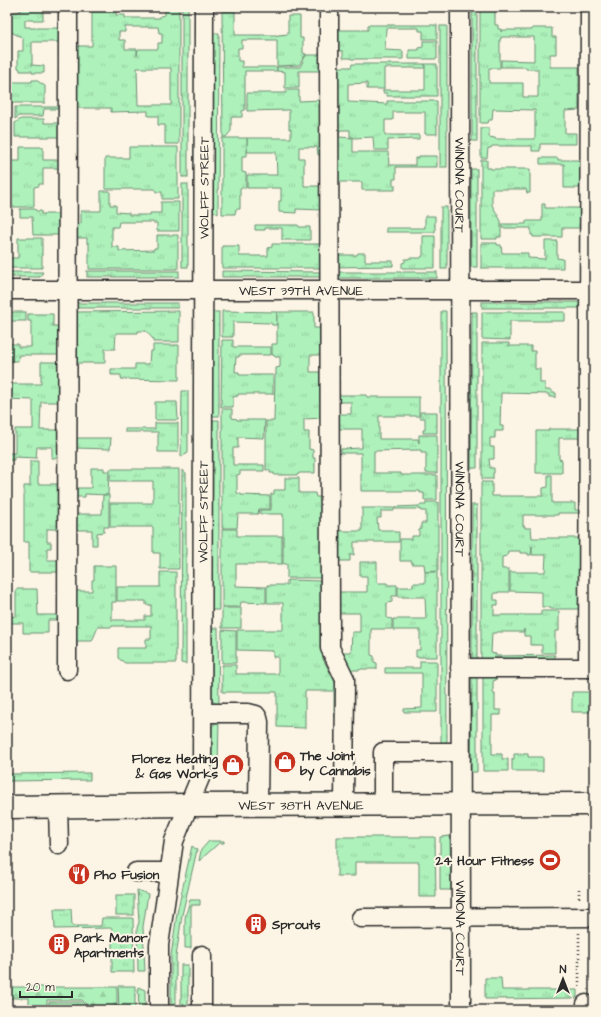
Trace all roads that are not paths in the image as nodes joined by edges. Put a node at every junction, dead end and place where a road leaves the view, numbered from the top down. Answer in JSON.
{"nodes":[{"id":1,"x":68,"y":7,"type":"edge"},
{"id":2,"x":204,"y":7,"type":"edge"},
{"id":3,"x":329,"y":7,"type":"edge"},
{"id":4,"x":460,"y":7,"type":"edge"},
{"id":5,"x":590,"y":7,"type":"edge"},
{"id":6,"x":7,"y":290,"type":"edge"},
{"id":7,"x":68,"y":290,"type":"junction"},
{"id":8,"x":203,"y":290,"type":"junction"},
{"id":9,"x":330,"y":290,"type":"junction"},
{"id":10,"x":460,"y":290,"type":"junction"},
{"id":11,"x":592,"y":290,"type":"edge"},
{"id":12,"x":460,"y":668,"type":"junction"},
{"id":13,"x":591,"y":668,"type":"edge"},
{"id":14,"x":67,"y":670,"type":"dead end"},
{"id":15,"x":202,"y":713,"type":"junction"},
{"id":16,"x":460,"y":752,"type":"junction"},
{"id":17,"x":460,"y":804,"type":"junction"},
{"id":18,"x":594,"y":804,"type":"edge"},
{"id":19,"x":189,"y":805,"type":"junction"},
{"id":20,"x":258,"y":805,"type":"junction"},
{"id":21,"x":344,"y":805,"type":"junction"},
{"id":22,"x":383,"y":805,"type":"junction"},
{"id":23,"x":58,"y":806,"type":"junction"},
{"id":24,"x":7,"y":807,"type":"edge"},
{"id":25,"x":59,"y":846,"type":"dead end"},
{"id":26,"x":136,"y":872,"type":"dead end"},
{"id":27,"x":169,"y":872,"type":"junction"},
{"id":28,"x":587,"y":917,"type":"edge"},
{"id":29,"x":361,"y":918,"type":"dead end"},
{"id":30,"x":460,"y":918,"type":"junction"},
{"id":31,"x":202,"y":955,"type":"dead end"},
{"id":32,"x":159,"y":1010,"type":"edge"},
{"id":33,"x":202,"y":1010,"type":"edge"},
{"id":34,"x":461,"y":1010,"type":"edge"}],
"edges":[{"from":1,"to":7,"type":"street"},
{"from":2,"to":8,"type":"street","name":"WOLFF STREET"},
{"from":3,"to":9,"type":"street"},
{"from":4,"to":10,"type":"street","name":"WINONA COURT"},
{"from":5,"to":11,"type":"street"},
{"from":6,"to":7,"type":"street","name":"WEST 39TH AVENUE"},
{"from":7,"to":8,"type":"street","name":"WEST 39TH AVENUE"},
{"from":7,"to":14,"type":"street"},
{"from":8,"to":9,"type":"street","name":"WEST 39TH AVENUE"},
{"from":8,"to":15,"type":"street","name":"WOLFF STREET"},
{"from":9,"to":10,"type":"street","name":"WEST 39TH AVENUE"},
{"from":9,"to":21,"type":"street"},
{"from":10,"to":11,"type":"street","name":"WEST 39TH AVENUE"},
{"from":10,"to":12,"type":"street","name":"WINONA COURT"},
{"from":11,"to":13,"type":"street"},
{"from":12,"to":13,"type":"street"},
{"from":12,"to":16,"type":"street","name":"WINONA COURT"},
{"from":15,"to":19,"type":"street","name":"WOLFF STREET"},
{"from":15,"to":20,"type":"street"},
{"from":16,"to":17,"type":"street","name":"WINONA COURT"},
{"from":16,"to":22,"type":"street"},
{"from":17,"to":18,"type":"main road","name":"WEST 38TH AVENUE"},
{"from":17,"to":22,"type":"main road","name":"WEST 38TH AVENUE"},
{"from":17,"to":30,"type":"street","name":"WINONA COURT"},
{"from":19,"to":20,"type":"main road","name":"WEST 38TH AVENUE"},
{"from":19,"to":23,"type":"main road","name":"WEST 38TH AVENUE"},
{"from":19,"to":27,"type":"street","name":"WOLFF STREET"},
{"from":20,"to":21,"type":"main road","name":"WEST 38TH AVENUE"},
{"from":21,"to":22,"type":"main road","name":"WEST 38TH AVENUE"},
{"from":23,"to":24,"type":"main road","name":"WEST 38TH AVENUE"},
{"from":23,"to":25,"type":"street"},
{"from":26,"to":27,"type":"street"},
{"from":27,"to":32,"type":"street","name":"WOLFF STREET"},
{"from":28,"to":30,"type":"street"},
{"from":29,"to":30,"type":"street"},
{"from":30,"to":34,"type":"street","name":"WINONA COURT"},
{"from":31,"to":33,"type":"street"}]}
